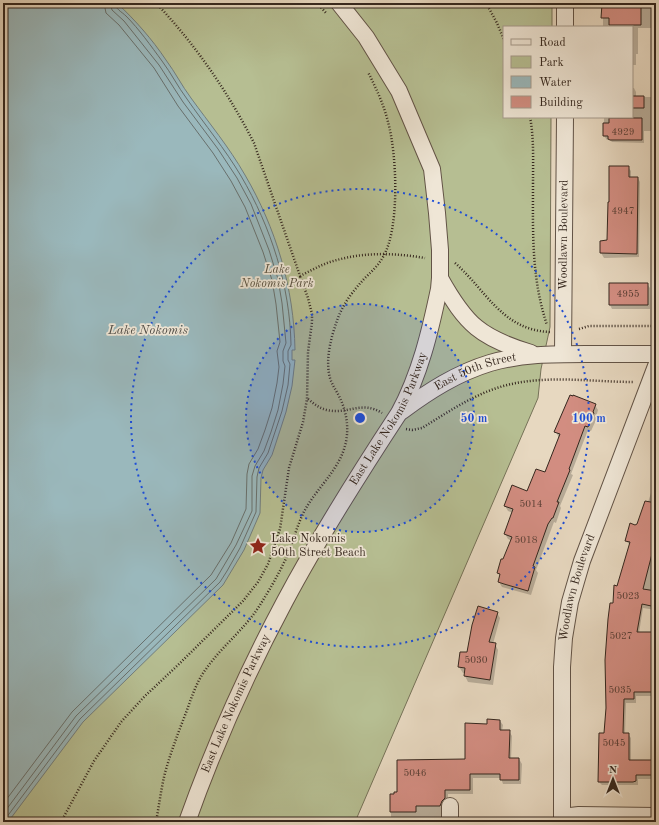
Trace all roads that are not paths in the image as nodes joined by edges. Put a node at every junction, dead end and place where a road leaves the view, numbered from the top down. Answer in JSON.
{"nodes":[{"id":1,"x":339,"y":3,"type":"edge"},
{"id":2,"x":565,"y":3,"type":"edge"},
{"id":3,"x":565,"y":26,"type":"edge"},
{"id":4,"x":565,"y":118,"type":"edge"},
{"id":5,"x":440,"y":278,"type":"junction"},
{"id":6,"x":536,"y":354,"type":"junction"},
{"id":7,"x":563,"y":354,"type":"junction"},
{"id":8,"x":656,"y":354,"type":"edge"},
{"id":9,"x":656,"y":366,"type":"edge"},
{"id":10,"x":401,"y":420,"type":"junction"},
{"id":11,"x":450,"y":806,"type":"dead end"},
{"id":12,"x":656,"y":816,"type":"edge"},
{"id":13,"x":562,"y":819,"type":"edge"},
{"id":14,"x":187,"y":822,"type":"edge"},
{"id":15,"x":450,"y":822,"type":"edge"}],
"edges":[{"from":1,"to":5,"type":"street","name":"East Lake Nokomis Parkway"},
{"from":2,"to":3,"type":"street"},
{"from":4,"to":7,"type":"street","name":"Woodlawn Boulevard"},
{"from":5,"to":6,"type":"street","name":"East 50th Street"},
{"from":5,"to":10,"type":"street","name":"East Lake Nokomis Parkway"},
{"from":6,"to":7,"type":"street","name":"East 50th Street"},
{"from":6,"to":10,"type":"street","name":"East 50th Street"},
{"from":7,"to":8,"type":"street","name":"East 50th Street"},
{"from":9,"to":13,"type":"street","name":"Woodlawn Boulevard"},
{"from":10,"to":14,"type":"street","name":"East Lake Nokomis Parkway"},
{"from":11,"to":15,"type":"street"},
{"from":12,"to":13,"type":"street"}]}
